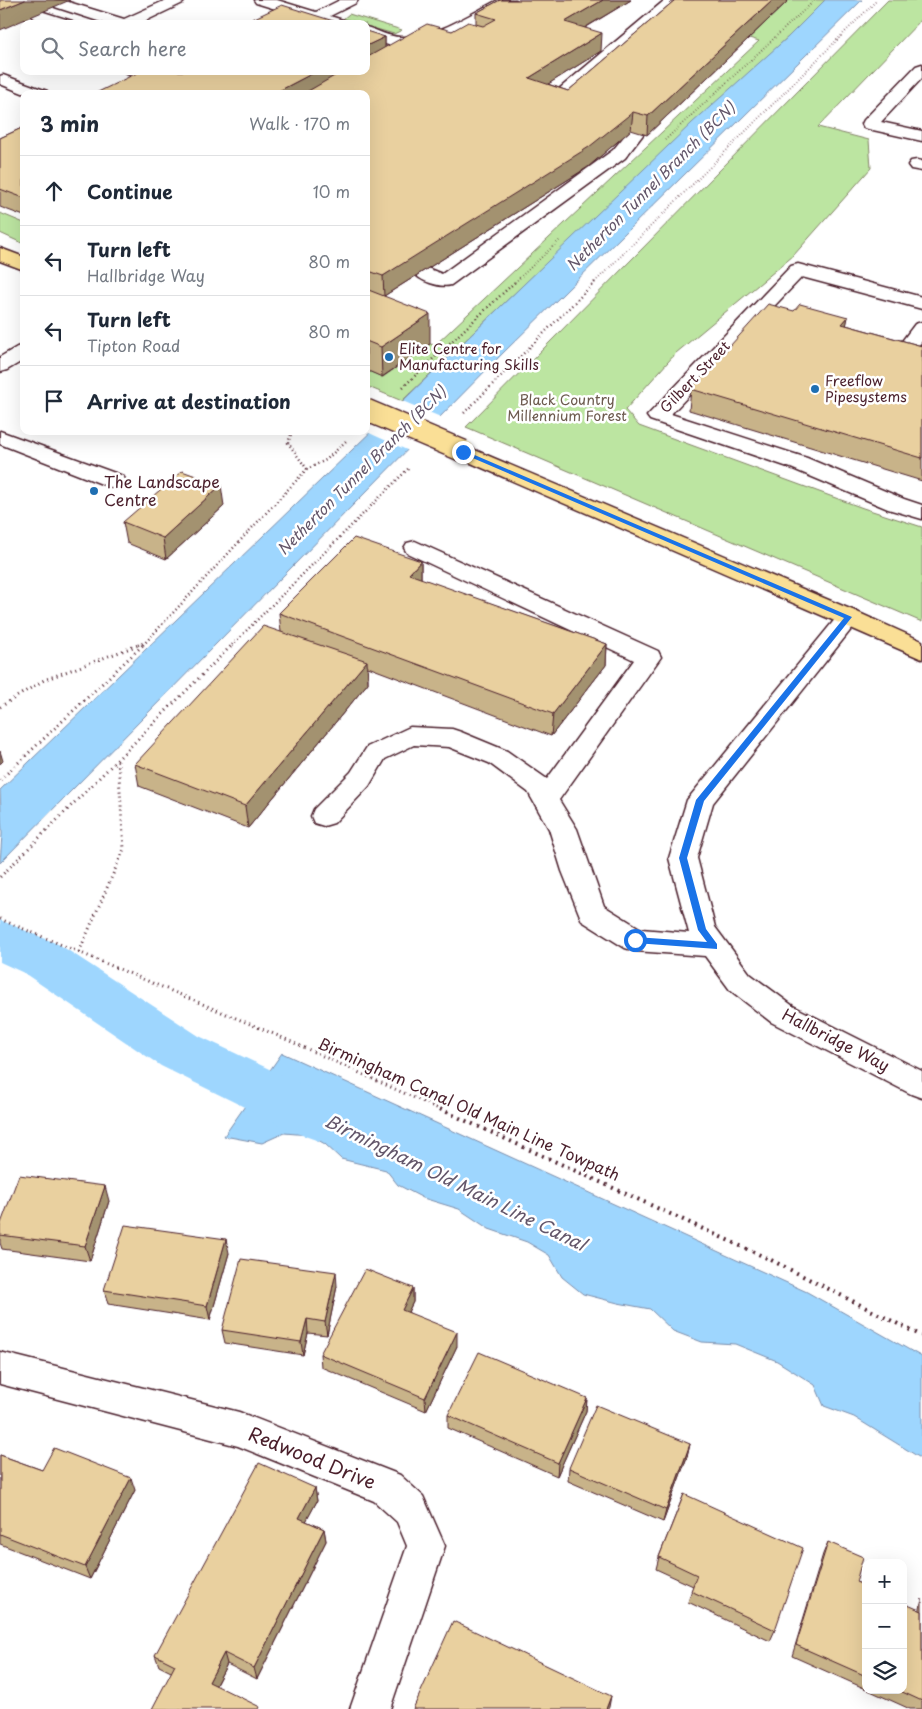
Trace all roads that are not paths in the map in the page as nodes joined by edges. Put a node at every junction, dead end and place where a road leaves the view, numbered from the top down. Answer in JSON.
{"nodes":[{"id":1,"x":85,"y":0,"type":"edge"},
{"id":2,"x":178,"y":0,"type":"edge"},
{"id":3,"x":261,"y":0,"type":"edge"},
{"id":4,"x":351,"y":0,"type":"edge"},
{"id":5,"x":510,"y":0,"type":"edge"},
{"id":6,"x":674,"y":0,"type":"edge"},
{"id":7,"x":60,"y":4,"type":"dead end"},
{"id":8,"x":37,"y":14,"type":"dead end"},
{"id":9,"x":317,"y":17,"type":"junction"},
{"id":10,"x":55,"y":20,"type":"edge"},
{"id":11,"x":121,"y":20,"type":"edge"},
{"id":12,"x":125,"y":20,"type":"edge"},
{"id":13,"x":133,"y":20,"type":"edge"},
{"id":14,"x":327,"y":20,"type":"edge"},
{"id":15,"x":647,"y":23,"type":"junction"},
{"id":16,"x":663,"y":26,"type":"edge"},
{"id":17,"x":370,"y":33,"type":"edge"},
{"id":18,"x":602,"y":41,"type":"dead end"},
{"id":19,"x":620,"y":45,"type":"junction"},
{"id":20,"x":922,"y":69,"type":"edge"},
{"id":21,"x":20,"y":72,"type":"edge"},
{"id":22,"x":143,"y":75,"type":"edge"},
{"id":23,"x":2,"y":80,"type":"edge"},
{"id":24,"x":161,"y":82,"type":"edge"},
{"id":25,"x":29,"y":90,"type":"edge"},
{"id":26,"x":581,"y":97,"type":"edge"},
{"id":27,"x":637,"y":132,"type":"edge"},
{"id":28,"x":922,"y":136,"type":"edge"},
{"id":29,"x":0,"y":254,"type":"edge"},
{"id":30,"x":20,"y":262,"type":"edge"},
{"id":31,"x":422,"y":272,"type":"edge"},
{"id":32,"x":922,"y":303,"type":"edge"},
{"id":33,"x":922,"y":328,"type":"edge"},
{"id":34,"x":20,"y":354,"type":"edge"},
{"id":35,"x":897,"y":361,"type":"edge"},
{"id":36,"x":0,"y":366,"type":"edge"},
{"id":37,"x":370,"y":412,"type":"edge"},
{"id":38,"x":0,"y":437,"type":"edge"},
{"id":39,"x":829,"y":452,"type":"edge"},
{"id":40,"x":816,"y":470,"type":"junction"},
{"id":41,"x":115,"y":481,"type":"dead end"},
{"id":42,"x":922,"y":512,"type":"edge"},
{"id":43,"x":415,"y":548,"type":"dead end"},
{"id":44,"x":849,"y":617,"type":"junction"},
{"id":45,"x":922,"y":651,"type":"edge"},
{"id":46,"x":546,"y":799,"type":"junction"},
{"id":47,"x":324,"y":816,"type":"dead end"},
{"id":48,"x":714,"y":946,"type":"junction"},
{"id":49,"x":922,"y":1084,"type":"edge"},
{"id":50,"x":0,"y":1368,"type":"edge"},
{"id":51,"x":370,"y":1709,"type":"edge"}],
"edges":[{"from":1,"to":12,"type":"street"},
{"from":2,"to":13,"type":"street"},
{"from":3,"to":9,"type":"street"},
{"from":4,"to":9,"type":"street"},
{"from":5,"to":17,"type":"street"},
{"from":6,"to":15,"type":"street"},
{"from":7,"to":11,"type":"street"},
{"from":8,"to":10,"type":"street"},
{"from":9,"to":14,"type":"street"},
{"from":15,"to":16,"type":"street"},
{"from":15,"to":19,"type":"street"},
{"from":18,"to":19,"type":"street"},
{"from":19,"to":26,"type":"street"},
{"from":20,"to":28,"type":"street"},
{"from":21,"to":23,"type":"street"},
{"from":22,"to":24,"type":"street"},
{"from":23,"to":25,"type":"street"},
{"from":27,"to":31,"type":"street"},
{"from":29,"to":30,"type":"main road"},
{"from":32,"to":40,"type":"street","name":"Gilbert Street"},
{"from":33,"to":35,"type":"street"},
{"from":34,"to":36,"type":"street"},
{"from":37,"to":44,"type":"main road","bridge":true},
{"from":38,"to":41,"type":"street"},
{"from":39,"to":40,"type":"street"},
{"from":40,"to":42,"type":"street","name":"Gilbert Street"},
{"from":43,"to":46,"type":"street"},
{"from":44,"to":45,"type":"main road"},
{"from":44,"to":48,"type":"street","name":"Hallbridge Way"},
{"from":46,"to":47,"type":"street"},
{"from":46,"to":48,"type":"street"},
{"from":48,"to":49,"type":"street","name":"Hallbridge Way"},
{"from":50,"to":51,"type":"street","name":"Redwood Drive"}]}
